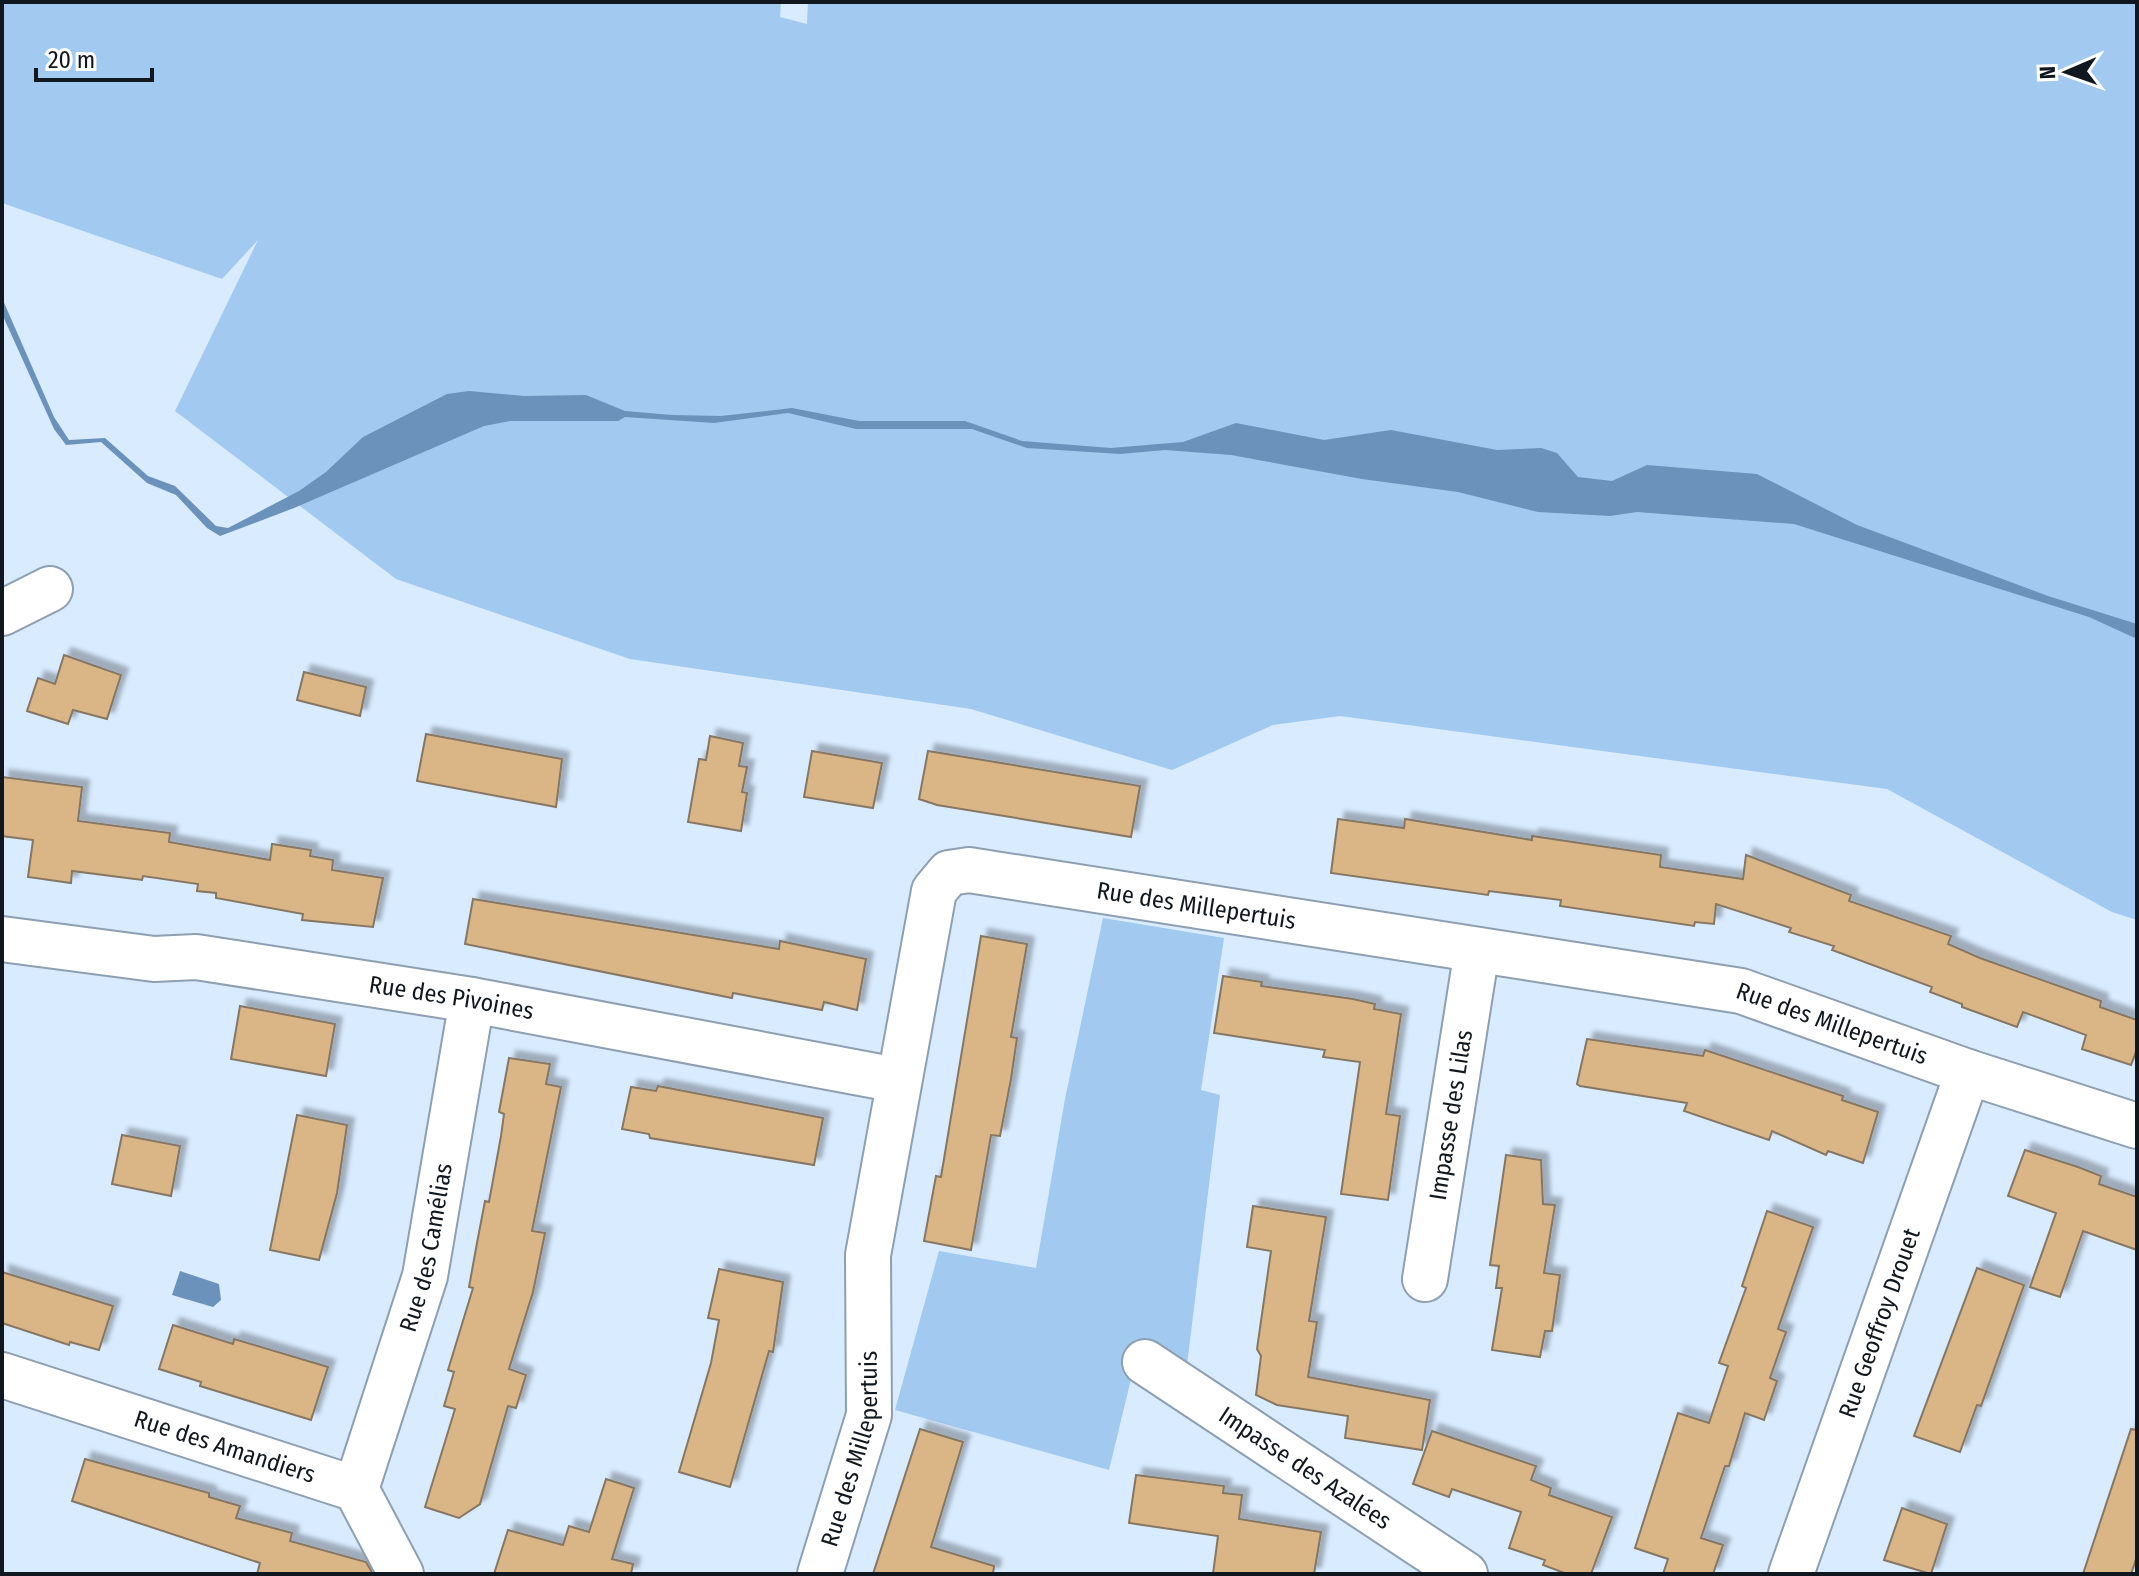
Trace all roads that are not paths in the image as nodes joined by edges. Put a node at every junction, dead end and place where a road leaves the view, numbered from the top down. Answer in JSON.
{"nodes":[{"id":1,"x":50,"y":589,"type":"dead end"},
{"id":2,"x":2,"y":613,"type":"edge"},
{"id":3,"x":2,"y":939,"type":"edge"},
{"id":4,"x":1477,"y":950,"type":"junction"},
{"id":5,"x":472,"y":1000,"type":"junction"},
{"id":6,"x":1968,"y":1072,"type":"junction"},
{"id":7,"x":897,"y":1080,"type":"junction"},
{"id":8,"x":2137,"y":1126,"type":"edge"},
{"id":9,"x":1425,"y":1279,"type":"dead end"},
{"id":10,"x":1145,"y":1362,"type":"dead end"},
{"id":11,"x":2,"y":1375,"type":"edge"},
{"id":12,"x":356,"y":1489,"type":"junction"},
{"id":13,"x":401,"y":1574,"type":"edge"},
{"id":14,"x":820,"y":1574,"type":"edge"},
{"id":15,"x":1465,"y":1574,"type":"edge"},
{"id":16,"x":1791,"y":1574,"type":"edge"}],
"edges":[{"from":1,"to":2,"type":"street"},
{"from":3,"to":5,"type":"street","name":"Rue des Pivoines"},
{"from":4,"to":6,"type":"street","name":"Rue des Millepertuis"},
{"from":4,"to":7,"type":"street","name":"Rue des Millepertuis"},
{"from":4,"to":9,"type":"street","name":"Impasse des Lilas"},
{"from":5,"to":7,"type":"street","name":"Rue des Pivoines"},
{"from":5,"to":12,"type":"street","name":"Rue des Camélias"},
{"from":6,"to":8,"type":"street","name":"Rue des Millepertuis"},
{"from":6,"to":16,"type":"street","name":"Rue Geoffroy Drouet"},
{"from":7,"to":14,"type":"street","name":"Rue des Millepertuis"},
{"from":10,"to":15,"type":"street","name":"Impasse des Azalées"},
{"from":11,"to":12,"type":"street","name":"Rue des Amandiers"},
{"from":12,"to":13,"type":"street"}]}
